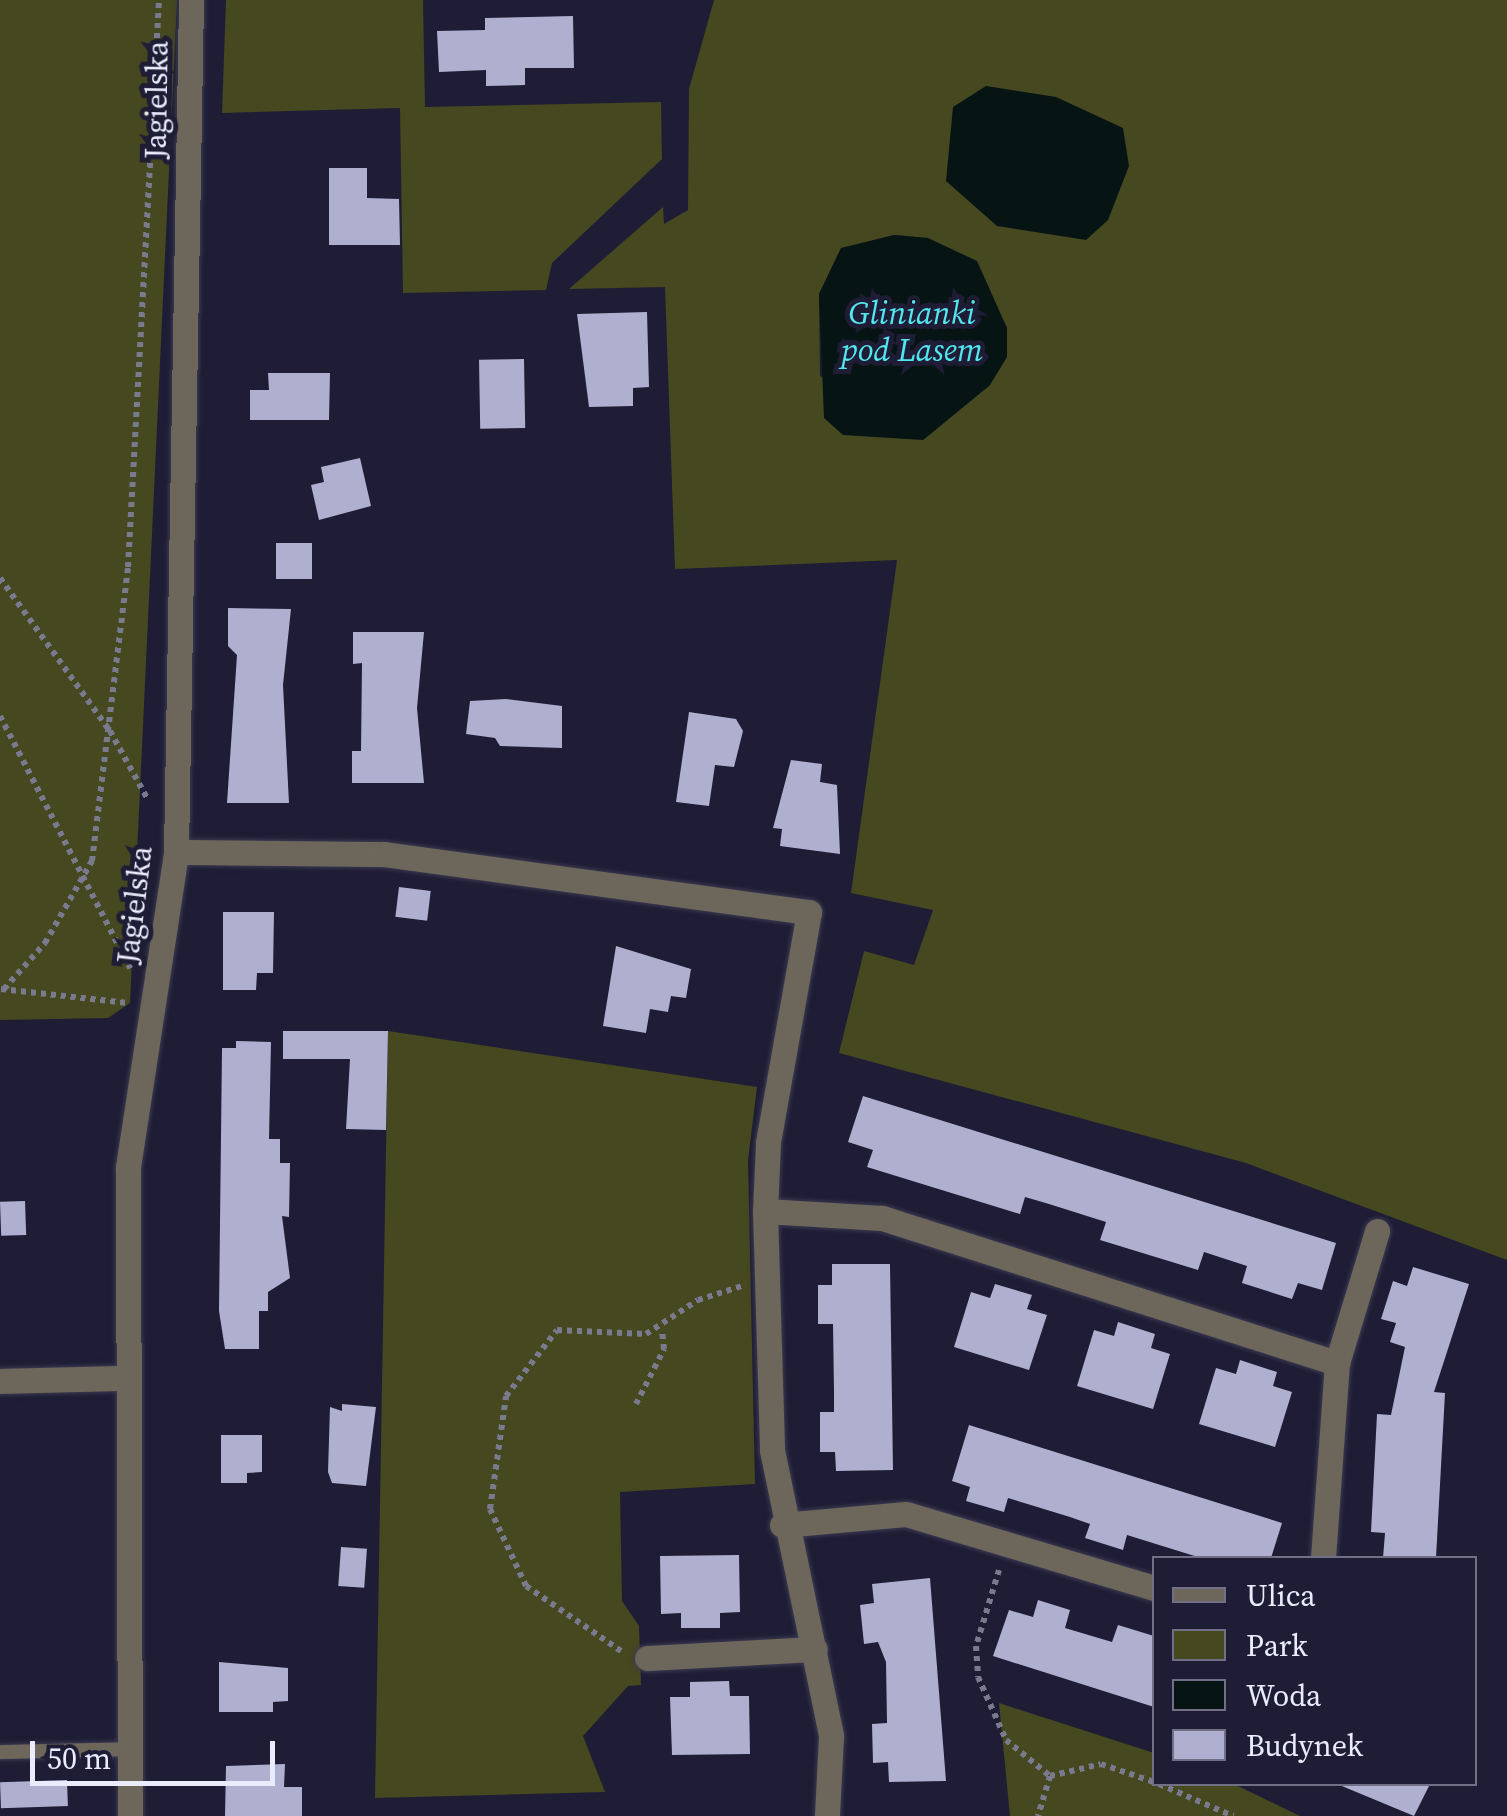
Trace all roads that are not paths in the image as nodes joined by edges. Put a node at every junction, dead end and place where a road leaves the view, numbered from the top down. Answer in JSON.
{"nodes":[{"id":1,"x":192,"y":0,"type":"edge"},
{"id":2,"x":176,"y":852,"type":"junction"},
{"id":3,"x":765,"y":1211,"type":"junction"},
{"id":4,"x":1377,"y":1231,"type":"dead end"},
{"id":5,"x":1337,"y":1363,"type":"junction"},
{"id":6,"x":127,"y":1378,"type":"junction"},
{"id":7,"x":0,"y":1381,"type":"edge"},
{"id":8,"x":782,"y":1525,"type":"junction"},
{"id":9,"x":1323,"y":1556,"type":"edge"},
{"id":10,"x":1152,"y":1587,"type":"edge"},
{"id":11,"x":814,"y":1649,"type":"junction"},
{"id":12,"x":647,"y":1658,"type":"road end"},
{"id":13,"x":130,"y":1749,"type":"junction"},
{"id":14,"x":0,"y":1752,"type":"edge"},
{"id":15,"x":130,"y":1816,"type":"edge"},
{"id":16,"x":827,"y":1816,"type":"edge"}],
"edges":[{"from":1,"to":2,"type":"street","name":"Jagielska"},
{"from":2,"to":3,"type":"street"},
{"from":2,"to":6,"type":"street","name":"Jagielska"},
{"from":3,"to":5,"type":"street"},
{"from":3,"to":8,"type":"street"},
{"from":4,"to":5,"type":"street"},
{"from":5,"to":9,"type":"street"},
{"from":6,"to":7,"type":"street"},
{"from":6,"to":13,"type":"street","name":"Jagielska"},
{"from":8,"to":10,"type":"street"},
{"from":8,"to":11,"type":"street"},
{"from":11,"to":12,"type":"street"},
{"from":11,"to":16,"type":"street"},
{"from":13,"to":14,"type":"lane"},
{"from":13,"to":15,"type":"street","name":"Jagielska"}]}
